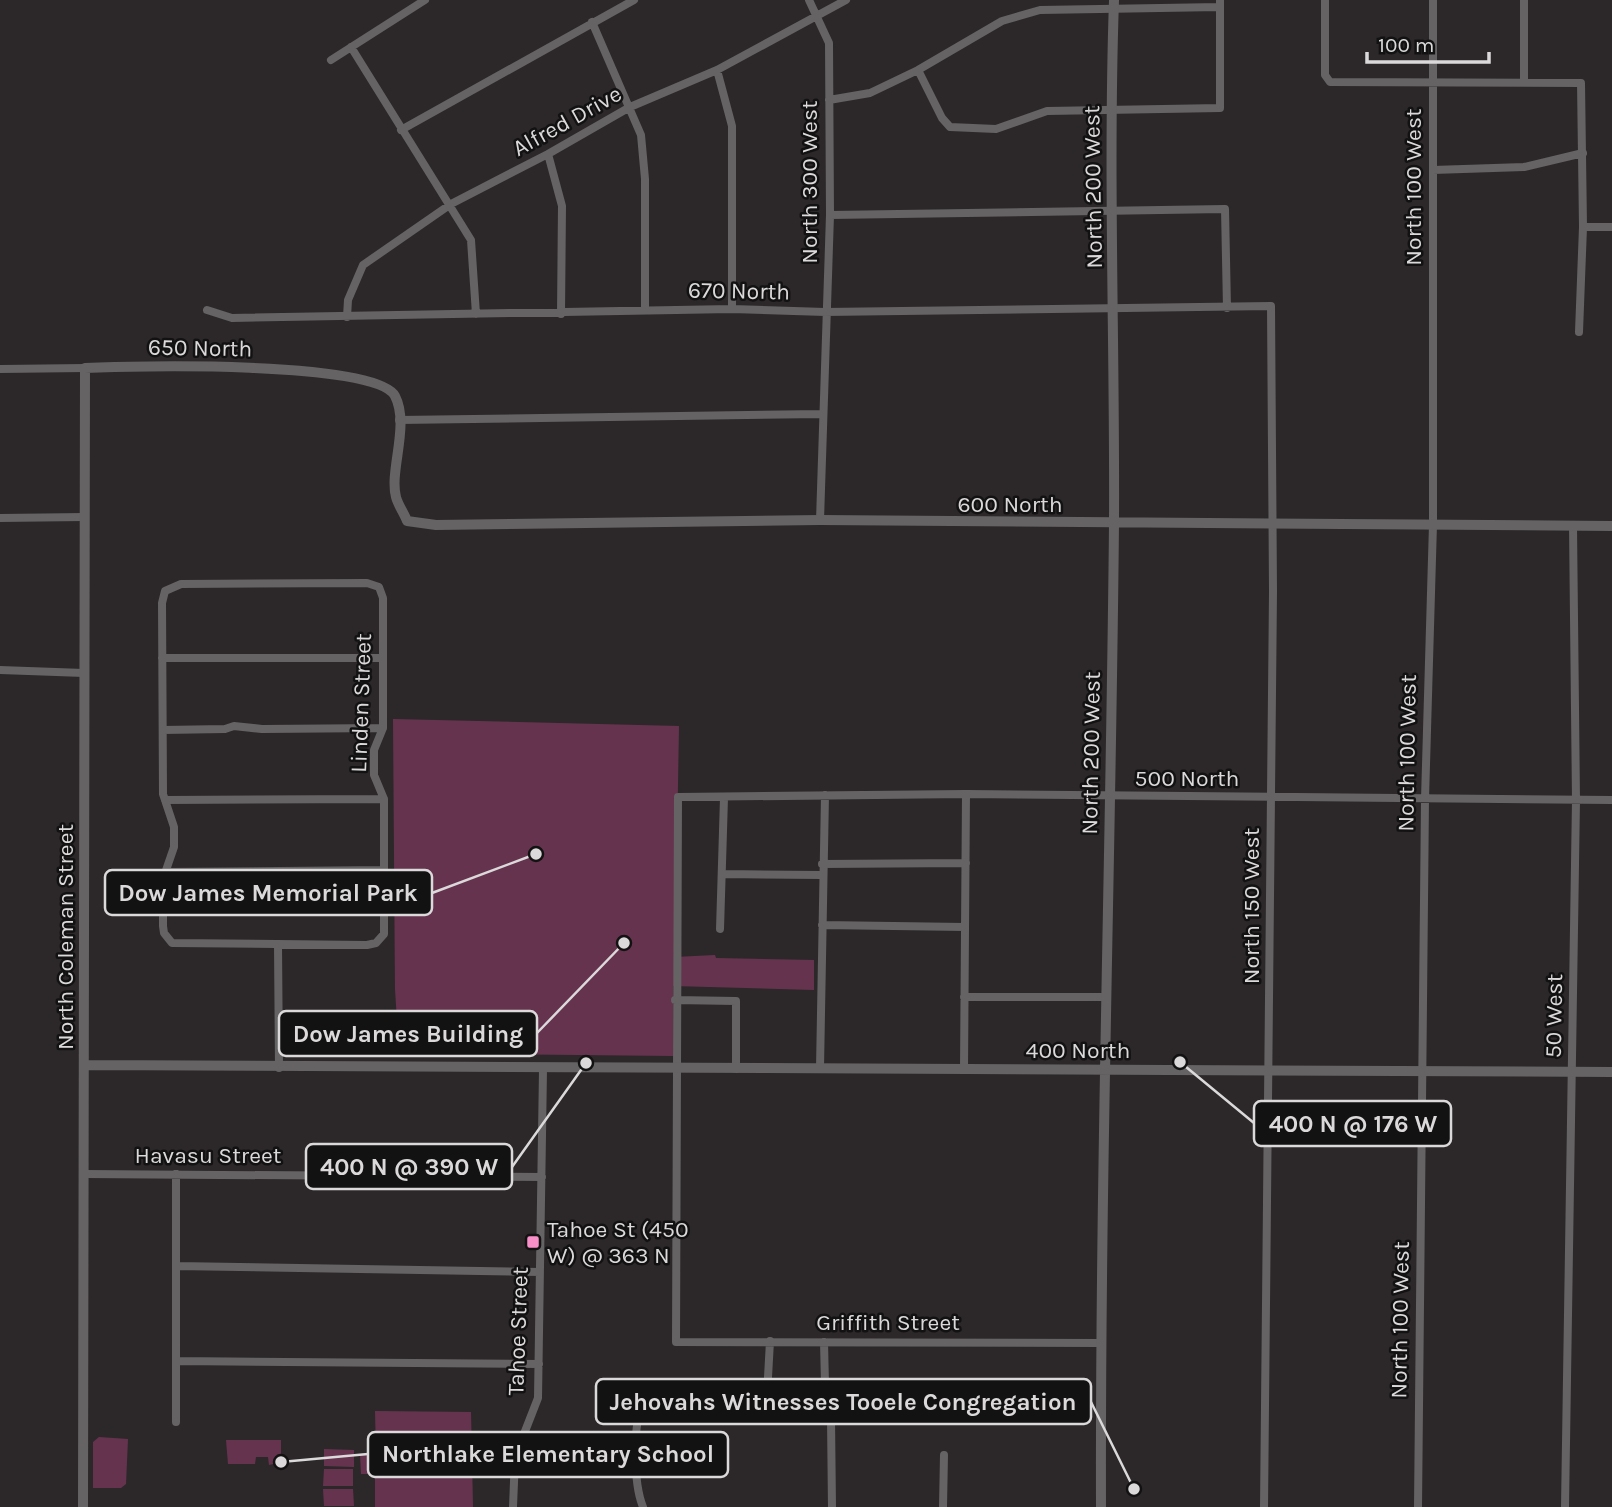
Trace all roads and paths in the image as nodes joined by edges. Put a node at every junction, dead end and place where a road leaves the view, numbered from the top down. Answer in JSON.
{"nodes":[{"id":1,"x":425,"y":0,"type":"edge"},
{"id":2,"x":634,"y":0,"type":"edge"},
{"id":3,"x":809,"y":0,"type":"edge"},
{"id":4,"x":846,"y":0,"type":"edge"},
{"id":5,"x":1325,"y":0,"type":"edge"},
{"id":6,"x":1433,"y":0,"type":"edge"},
{"id":7,"x":1524,"y":0,"type":"edge"},
{"id":8,"x":1220,"y":4,"type":"edge"},
{"id":9,"x":1114,"y":5,"type":"edge"},
{"id":10,"x":818,"y":15,"type":"junction"},
{"id":11,"x":592,"y":22,"type":"junction"},
{"id":12,"x":351,"y":47,"type":"junction"},
{"id":13,"x":331,"y":60,"type":"dead end"},
{"id":14,"x":717,"y":70,"type":"junction"},
{"id":15,"x":918,"y":70,"type":"junction"},
{"id":16,"x":1524,"y":81,"type":"junction"},
{"id":17,"x":1432,"y":82,"type":"junction"},
{"id":18,"x":829,"y":100,"type":"junction"},
{"id":19,"x":630,"y":107,"type":"junction"},
{"id":20,"x":1111,"y":110,"type":"junction"},
{"id":21,"x":401,"y":130,"type":"junction"},
{"id":22,"x":1583,"y":153,"type":"junction"},
{"id":23,"x":548,"y":154,"type":"junction"},
{"id":24,"x":1433,"y":170,"type":"junction"},
{"id":25,"x":451,"y":204,"type":"junction"},
{"id":26,"x":1113,"y":211,"type":"junction"},
{"id":27,"x":830,"y":215,"type":"junction"},
{"id":28,"x":1583,"y":227,"type":"junction"},
{"id":29,"x":1612,"y":227,"type":"edge"},
{"id":30,"x":1271,"y":306,"type":"joint"},
{"id":31,"x":1227,"y":308,"type":"junction"},
{"id":32,"x":732,"y":309,"type":"junction"},
{"id":33,"x":207,"y":310,"type":"dead end"},
{"id":34,"x":645,"y":310,"type":"junction"},
{"id":35,"x":1114,"y":310,"type":"junction"},
{"id":36,"x":825,"y":312,"type":"junction"},
{"id":37,"x":476,"y":314,"type":"junction"},
{"id":38,"x":561,"y":314,"type":"junction"},
{"id":39,"x":347,"y":317,"type":"junction"},
{"id":40,"x":1579,"y":332,"type":"dead end"},
{"id":41,"x":85,"y":368,"type":"junction"},
{"id":42,"x":0,"y":369,"type":"edge"},
{"id":43,"x":821,"y":414,"type":"junction"},
{"id":44,"x":400,"y":419,"type":"junction"},
{"id":45,"x":85,"y":517,"type":"junction"},
{"id":46,"x":0,"y":518,"type":"edge"},
{"id":47,"x":820,"y":520,"type":"junction"},
{"id":48,"x":1114,"y":523,"type":"junction"},
{"id":49,"x":1272,"y":523,"type":"junction"},
{"id":50,"x":1433,"y":524,"type":"junction"},
{"id":51,"x":1573,"y":526,"type":"junction"},
{"id":52,"x":1612,"y":526,"type":"edge"},
{"id":53,"x":162,"y":658,"type":"junction"},
{"id":54,"x":383,"y":658,"type":"junction"},
{"id":55,"x":0,"y":670,"type":"edge"},
{"id":56,"x":84,"y":673,"type":"junction"},
{"id":57,"x":383,"y":728,"type":"junction"},
{"id":58,"x":163,"y":730,"type":"junction"},
{"id":59,"x":966,"y":794,"type":"junction"},
{"id":60,"x":825,"y":795,"type":"junction"},
{"id":61,"x":1110,"y":797,"type":"junction"},
{"id":62,"x":1270,"y":797,"type":"junction"},
{"id":63,"x":724,"y":798,"type":"junction"},
{"id":64,"x":384,"y":799,"type":"junction"},
{"id":65,"x":1425,"y":799,"type":"junction"},
{"id":66,"x":165,"y":800,"type":"junction"},
{"id":67,"x":1576,"y":800,"type":"junction"},
{"id":68,"x":1612,"y":800,"type":"edge"},
{"id":69,"x":965,"y":863,"type":"junction"},
{"id":70,"x":822,"y":864,"type":"junction"},
{"id":71,"x":384,"y":870,"type":"junction"},
{"id":72,"x":166,"y":872,"type":"junction"},
{"id":73,"x":722,"y":874,"type":"junction"},
{"id":74,"x":822,"y":875,"type":"junction"},
{"id":75,"x":822,"y":925,"type":"junction"},
{"id":76,"x":965,"y":927,"type":"junction"},
{"id":77,"x":720,"y":929,"type":"dead end"},
{"id":78,"x":278,"y":945,"type":"junction"},
{"id":79,"x":1106,"y":996,"type":"junction"},
{"id":80,"x":964,"y":997,"type":"junction"},
{"id":81,"x":675,"y":1000,"type":"junction"},
{"id":82,"x":84,"y":1065,"type":"junction"},
{"id":83,"x":279,"y":1068,"type":"junction"},
{"id":84,"x":820,"y":1068,"type":"junction"},
{"id":85,"x":543,"y":1069,"type":"junction"},
{"id":86,"x":675,"y":1069,"type":"junction"},
{"id":87,"x":736,"y":1069,"type":"junction"},
{"id":88,"x":964,"y":1069,"type":"junction"},
{"id":89,"x":1106,"y":1069,"type":"junction"},
{"id":90,"x":1269,"y":1071,"type":"junction"},
{"id":91,"x":1422,"y":1072,"type":"junction"},
{"id":92,"x":1573,"y":1073,"type":"junction"},
{"id":93,"x":1612,"y":1073,"type":"edge"},
{"id":94,"x":84,"y":1174,"type":"junction"},
{"id":95,"x":176,"y":1174,"type":"junction"},
{"id":96,"x":542,"y":1177,"type":"junction"},
{"id":97,"x":176,"y":1266,"type":"junction"},
{"id":98,"x":540,"y":1272,"type":"junction"},
{"id":99,"x":770,"y":1341,"type":"junction"},
{"id":100,"x":824,"y":1342,"type":"junction"},
{"id":101,"x":1101,"y":1343,"type":"junction"},
{"id":102,"x":177,"y":1361,"type":"junction"},
{"id":103,"x":539,"y":1364,"type":"junction"},
{"id":104,"x":645,"y":1402,"type":"dead end"},
{"id":105,"x":766,"y":1413,"type":"dead end"},
{"id":106,"x":176,"y":1422,"type":"dead end"},
{"id":107,"x":944,"y":1455,"type":"dead end"},
{"id":108,"x":515,"y":1457,"type":"junction"},
{"id":109,"x":476,"y":1458,"type":"dead end"},
{"id":110,"x":83,"y":1507,"type":"edge"},
{"id":111,"x":513,"y":1507,"type":"edge"},
{"id":112,"x":643,"y":1507,"type":"edge"},
{"id":113,"x":832,"y":1507,"type":"edge"},
{"id":114,"x":943,"y":1507,"type":"edge"},
{"id":115,"x":1101,"y":1507,"type":"edge"},
{"id":116,"x":1264,"y":1507,"type":"edge"},
{"id":117,"x":1418,"y":1507,"type":"edge"},
{"id":118,"x":1565,"y":1507,"type":"edge"}],
"edges":[{"from":1,"to":12,"type":"street"},
{"from":2,"to":11,"type":"street"},
{"from":3,"to":10,"type":"street","name":"North 300 West"},
{"from":4,"to":10,"type":"street","name":"Alfred Drive"},
{"from":5,"to":17,"type":"street"},
{"from":6,"to":17,"type":"street","name":"North 100 West"},
{"from":7,"to":16,"type":"street"},
{"from":8,"to":9,"type":"street"},
{"from":8,"to":20,"type":"street"},
{"from":9,"to":15,"type":"street"},
{"from":9,"to":20,"type":"street","name":"North 200 West"},
{"from":10,"to":14,"type":"street","name":"Alfred Drive"},
{"from":10,"to":18,"type":"street","name":"North 300 West"},
{"from":11,"to":19,"type":"street"},
{"from":11,"to":21,"type":"street"},
{"from":12,"to":13,"type":"street"},
{"from":12,"to":21,"type":"street"},
{"from":14,"to":19,"type":"street","name":"Alfred Drive"},
{"from":14,"to":32,"type":"street"},
{"from":15,"to":18,"type":"street"},
{"from":15,"to":20,"type":"street"},
{"from":16,"to":17,"type":"street"},
{"from":16,"to":22,"type":"street"},
{"from":17,"to":24,"type":"street","name":"North 100 West"},
{"from":18,"to":27,"type":"street","name":"North 300 West"},
{"from":19,"to":23,"type":"street","name":"Alfred Drive"},
{"from":19,"to":34,"type":"street"},
{"from":20,"to":26,"type":"street","name":"North 200 West"},
{"from":21,"to":25,"type":"street"},
{"from":22,"to":24,"type":"street"},
{"from":22,"to":28,"type":"street"},
{"from":23,"to":25,"type":"street","name":"Alfred Drive"},
{"from":23,"to":38,"type":"street"},
{"from":24,"to":50,"type":"street","name":"North 100 West"},
{"from":25,"to":37,"type":"street"},
{"from":25,"to":39,"type":"street","name":"Alfred Drive"},
{"from":26,"to":27,"type":"street"},
{"from":26,"to":31,"type":"street"},
{"from":26,"to":35,"type":"street","name":"North 200 West"},
{"from":27,"to":36,"type":"street","name":"North 300 West"},
{"from":28,"to":29,"type":"street"},
{"from":28,"to":40,"type":"street"},
{"from":30,"to":31,"type":"street","name":"670 North"},
{"from":30,"to":49,"type":"street","name":"North 150 West"},
{"from":31,"to":35,"type":"street","name":"670 North"},
{"from":32,"to":34,"type":"street","name":"670 North"},
{"from":32,"to":36,"type":"street","name":"670 North"},
{"from":33,"to":39,"type":"street","name":"670 North"},
{"from":34,"to":38,"type":"street","name":"670 North"},
{"from":35,"to":36,"type":"street","name":"670 North"},
{"from":35,"to":48,"type":"street","name":"North 200 West"},
{"from":36,"to":43,"type":"street","name":"North 300 West"},
{"from":37,"to":38,"type":"street","name":"670 North"},
{"from":37,"to":39,"type":"street","name":"670 North"},
{"from":41,"to":42,"type":"street","name":"650 North"},
{"from":41,"to":44,"type":"street","name":"650 North"},
{"from":41,"to":45,"type":"street","name":"North Coleman Street"},
{"from":43,"to":44,"type":"street"},
{"from":43,"to":47,"type":"street","name":"North 300 West"},
{"from":44,"to":47,"type":"street","name":"600 North"},
{"from":45,"to":46,"type":"street"},
{"from":45,"to":56,"type":"street","name":"North Coleman Street"},
{"from":47,"to":48,"type":"street","name":"600 North"},
{"from":48,"to":49,"type":"street","name":"600 North"},
{"from":48,"to":61,"type":"street","name":"North 200 West"},
{"from":49,"to":50,"type":"street","name":"600 North"},
{"from":49,"to":62,"type":"street","name":"North 150 West"},
{"from":50,"to":51,"type":"street","name":"600 North"},
{"from":50,"to":65,"type":"street","name":"North 100 West"},
{"from":51,"to":52,"type":"street","name":"600 North"},
{"from":51,"to":67,"type":"street","name":"50 West"},
{"from":53,"to":54,"type":"street"},
{"from":53,"to":54,"type":"street","name":"Linden Street"},
{"from":53,"to":58,"type":"street"},
{"from":54,"to":57,"type":"street","name":"Linden Street"},
{"from":55,"to":56,"type":"street"},
{"from":56,"to":82,"type":"street","name":"North Coleman Street"},
{"from":57,"to":58,"type":"street"},
{"from":57,"to":64,"type":"street","name":"Linden Street"},
{"from":58,"to":66,"type":"street"},
{"from":59,"to":60,"type":"street","name":"500 North"},
{"from":59,"to":61,"type":"street","name":"500 North"},
{"from":59,"to":69,"type":"street"},
{"from":60,"to":63,"type":"street","name":"500 North"},
{"from":60,"to":70,"type":"street"},
{"from":61,"to":62,"type":"street","name":"500 North"},
{"from":61,"to":79,"type":"street","name":"North 200 West"},
{"from":62,"to":65,"type":"street","name":"500 North"},
{"from":62,"to":90,"type":"street","name":"North 150 West"},
{"from":63,"to":73,"type":"street"},
{"from":63,"to":81,"type":"street","name":"500 North"},
{"from":64,"to":66,"type":"street"},
{"from":64,"to":71,"type":"street","name":"Linden Street"},
{"from":65,"to":67,"type":"street","name":"500 North"},
{"from":65,"to":91,"type":"street","name":"North 100 West"},
{"from":66,"to":72,"type":"street"},
{"from":67,"to":68,"type":"street","name":"500 North"},
{"from":67,"to":92,"type":"street","name":"50 West"},
{"from":69,"to":70,"type":"street"},
{"from":69,"to":76,"type":"street"},
{"from":70,"to":74,"type":"street"},
{"from":71,"to":72,"type":"street"},
{"from":71,"to":78,"type":"street","name":"Linden Street"},
{"from":72,"to":78,"type":"street","name":"Linden Street"},
{"from":73,"to":74,"type":"street"},
{"from":73,"to":77,"type":"street"},
{"from":74,"to":75,"type":"street"},
{"from":75,"to":76,"type":"street"},
{"from":75,"to":84,"type":"street"},
{"from":76,"to":80,"type":"street"},
{"from":78,"to":83,"type":"street"},
{"from":79,"to":80,"type":"street"},
{"from":79,"to":89,"type":"street","name":"North 200 West"},
{"from":80,"to":88,"type":"street"},
{"from":81,"to":86,"type":"street"},
{"from":81,"to":87,"type":"street"},
{"from":82,"to":83,"type":"street","name":"400 North"},
{"from":82,"to":94,"type":"street","name":"North Coleman Street"},
{"from":83,"to":85,"type":"street","name":"400 North"},
{"from":84,"to":87,"type":"street","name":"400 North"},
{"from":84,"to":88,"type":"street","name":"400 North"},
{"from":85,"to":86,"type":"street","name":"400 North"},
{"from":85,"to":96,"type":"street","name":"Tahoe Street"},
{"from":86,"to":87,"type":"street","name":"400 North"},
{"from":86,"to":99,"type":"street","name":"Griffith Street"},
{"from":88,"to":89,"type":"street","name":"400 North"},
{"from":89,"to":90,"type":"street","name":"400 North"},
{"from":89,"to":101,"type":"street","name":"North 200 West"},
{"from":90,"to":91,"type":"street","name":"400 North"},
{"from":90,"to":116,"type":"street","name":"North 150 West"},
{"from":91,"to":92,"type":"street","name":"400 North"},
{"from":91,"to":117,"type":"street","name":"North 100 West"},
{"from":92,"to":93,"type":"street","name":"400 North"},
{"from":92,"to":118,"type":"street","name":"50 West"},
{"from":94,"to":95,"type":"street","name":"Havasu Street"},
{"from":94,"to":110,"type":"street","name":"North Coleman Street"},
{"from":95,"to":96,"type":"street","name":"Havasu Street"},
{"from":95,"to":97,"type":"street"},
{"from":96,"to":98,"type":"street","name":"Tahoe Street"},
{"from":97,"to":98,"type":"street"},
{"from":97,"to":102,"type":"street"},
{"from":98,"to":103,"type":"street","name":"Tahoe Street"},
{"from":99,"to":100,"type":"street","name":"Griffith Street"},
{"from":99,"to":105,"type":"street"},
{"from":100,"to":101,"type":"street","name":"Griffith Street"},
{"from":100,"to":113,"type":"street"},
{"from":101,"to":115,"type":"street","name":"North 200 West"},
{"from":102,"to":103,"type":"street"},
{"from":102,"to":106,"type":"street"},
{"from":103,"to":108,"type":"street","name":"Tahoe Street"},
{"from":104,"to":112,"type":"street"},
{"from":107,"to":114,"type":"street"},
{"from":108,"to":109,"type":"street"},
{"from":108,"to":111,"type":"street","name":"Tahoe Street"}]}
